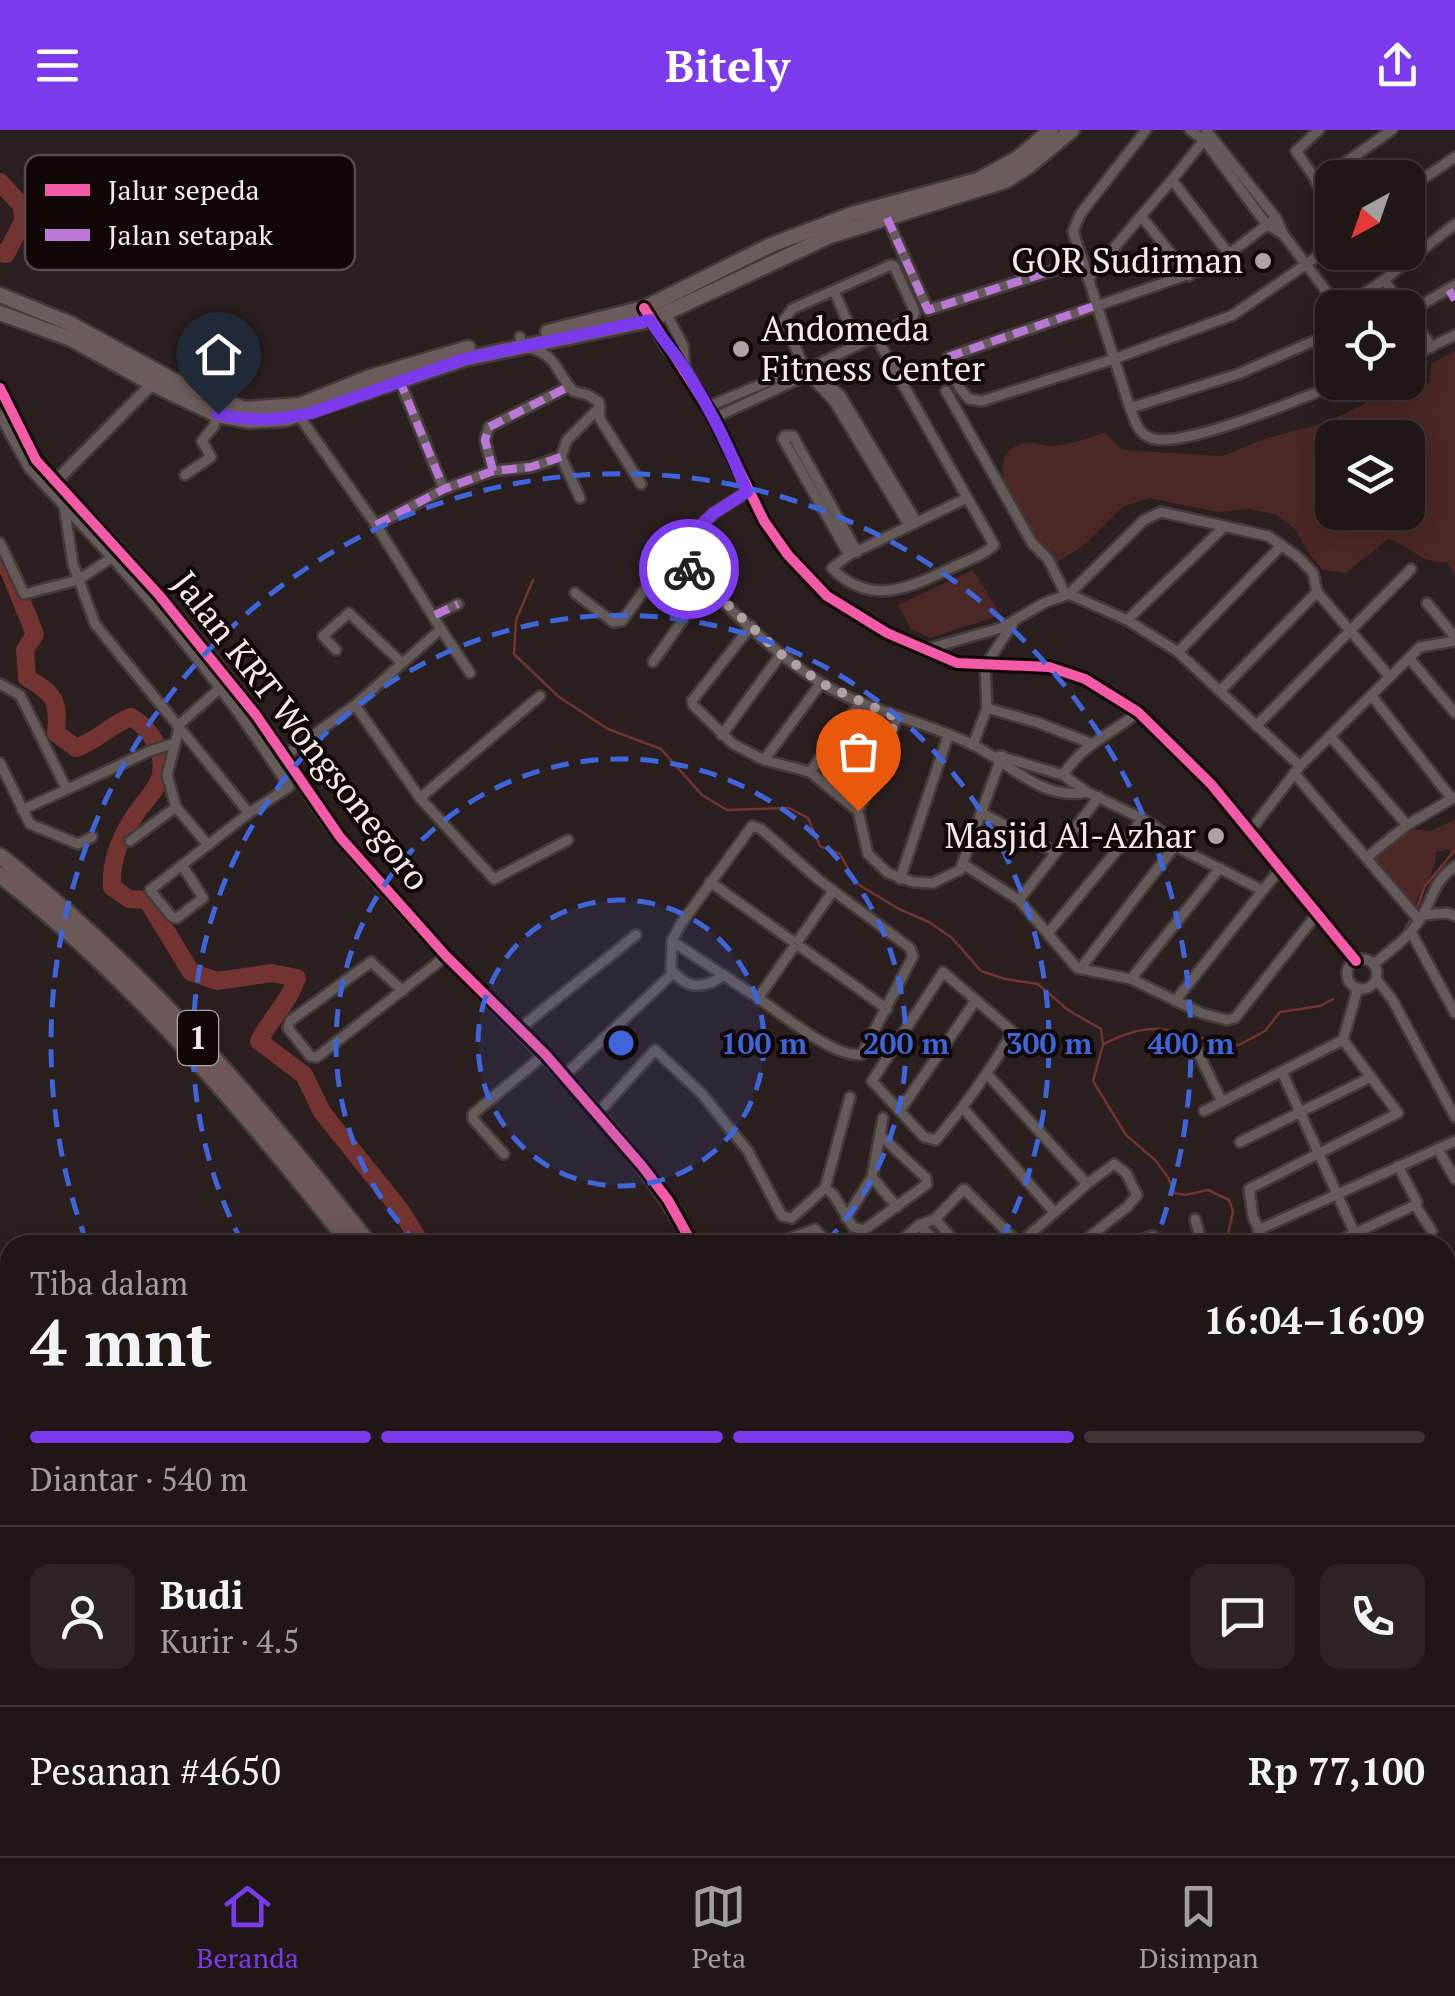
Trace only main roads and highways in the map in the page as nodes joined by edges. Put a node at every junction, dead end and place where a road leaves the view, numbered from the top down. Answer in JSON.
{"nodes":[{"id":1,"x":1051,"y":130,"type":"edge"},
{"id":2,"x":1072,"y":130,"type":"edge"},
{"id":3,"x":855,"y":220,"type":"junction"},
{"id":4,"x":0,"y":296,"type":"edge"},
{"id":5,"x":0,"y":313,"type":"edge"},
{"id":6,"x":49,"y":322,"type":"junction"},
{"id":7,"x":398,"y":374,"type":"junction"},
{"id":8,"x":0,"y":856,"type":"edge"},
{"id":9,"x":0,"y":875,"type":"edge"},
{"id":10,"x":343,"y":1235,"type":"edge"},
{"id":11,"x":362,"y":1235,"type":"edge"}],
"edges":[{"from":1,"to":3,"type":"main road"},
{"from":2,"to":3,"type":"main road"},
{"from":3,"to":7,"type":"main road"},
{"from":4,"to":6,"type":"main road"},
{"from":5,"to":6,"type":"main road"},
{"from":6,"to":7,"type":"main road"},
{"from":6,"to":7,"type":"main road"},
{"from":8,"to":11,"type":"highway","number":"1"},
{"from":9,"to":10,"type":"highway","number":"1"}]}
